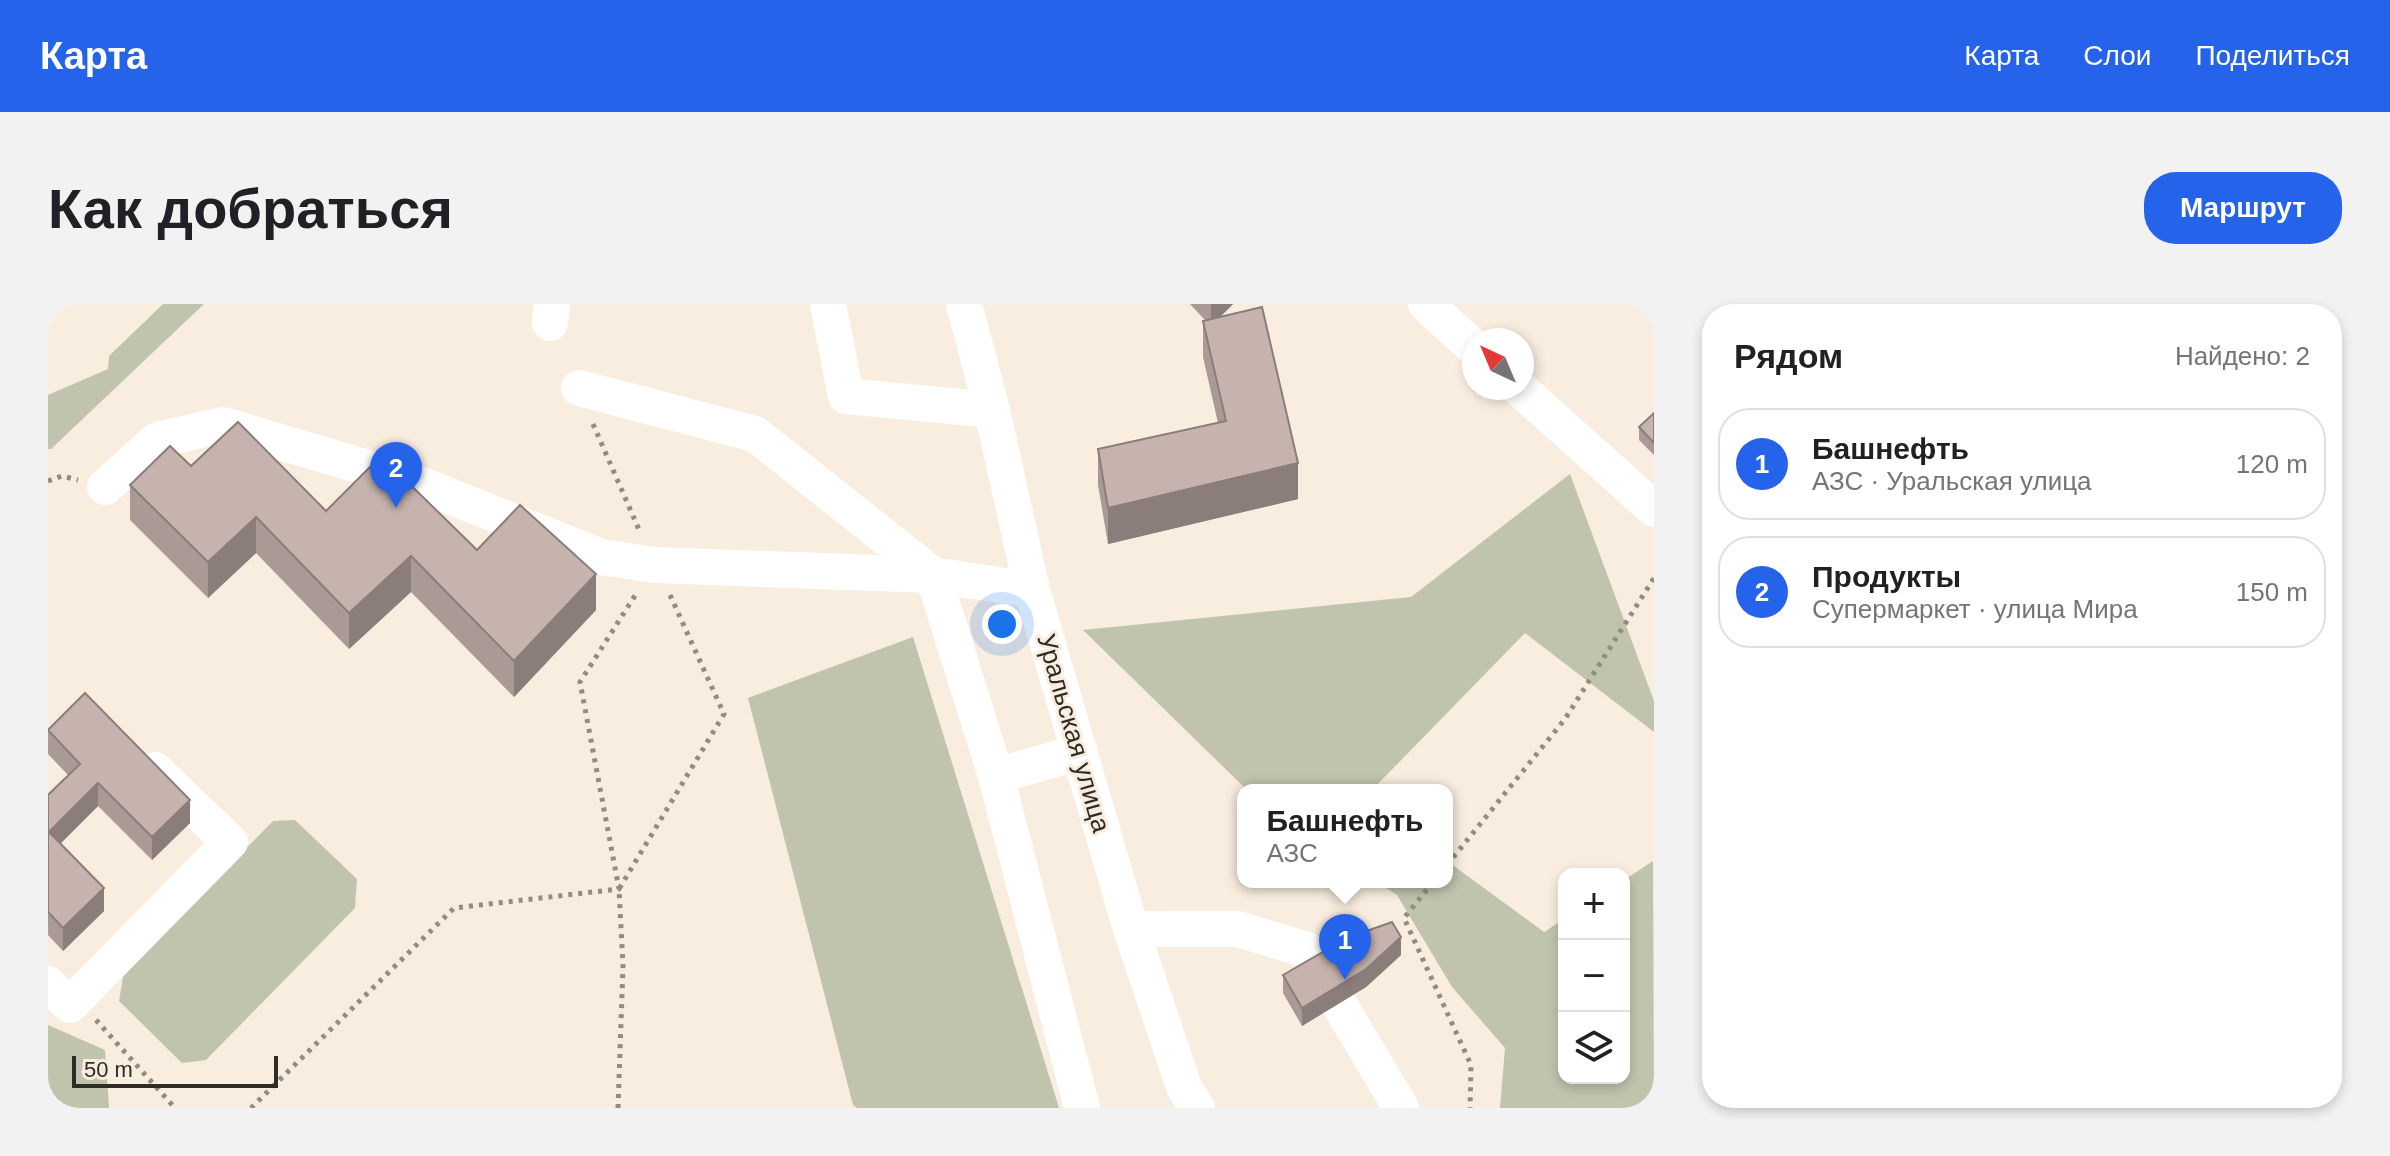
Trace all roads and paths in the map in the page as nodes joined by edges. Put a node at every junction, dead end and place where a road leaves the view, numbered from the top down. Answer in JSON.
{"nodes":[{"id":1,"x":964,"y":304,"type":"edge"},
{"id":2,"x":1426,"y":304,"type":"edge"},
{"id":3,"x":819,"y":307,"type":"edge"},
{"id":4,"x":1462,"y":337,"type":"edge"},
{"id":5,"x":579,"y":388,"type":"joint"},
{"id":6,"x":1532,"y":400,"type":"edge"},
{"id":7,"x":992,"y":410,"type":"junction"},
{"id":8,"x":593,"y":423,"type":"dead end"},
{"id":9,"x":105,"y":487,"type":"dead end"},
{"id":10,"x":1654,"y":509,"type":"edge"},
{"id":11,"x":656,"y":565,"type":"junction"},
{"id":12,"x":933,"y":575,"type":"junction"},
{"id":13,"x":1654,"y":578,"type":"edge"},
{"id":14,"x":1032,"y":590,"type":"junction"},
{"id":15,"x":133,"y":749,"type":"edge"},
{"id":16,"x":1080,"y":752,"type":"junction"},
{"id":17,"x":996,"y":776,"type":"junction"},
{"id":18,"x":1453,"y":858,"type":"edge"},
{"id":19,"x":1428,"y":888,"type":"edge"},
{"id":20,"x":619,"y":889,"type":"junction"},
{"id":21,"x":1131,"y":929,"type":"junction"},
{"id":22,"x":1320,"y":971,"type":"edge"},
{"id":23,"x":62,"y":991,"type":"edge"},
{"id":24,"x":1339,"y":1004,"type":"edge"},
{"id":25,"x":175,"y":1108,"type":"edge"},
{"id":26,"x":251,"y":1108,"type":"edge"},
{"id":27,"x":618,"y":1108,"type":"edge"},
{"id":28,"x":1082,"y":1108,"type":"edge"},
{"id":29,"x":1197,"y":1108,"type":"edge"},
{"id":30,"x":1401,"y":1108,"type":"edge"},
{"id":31,"x":1470,"y":1108,"type":"edge"}],
"edges":[{"from":1,"to":7,"type":"street","name":"Уральская улица"},
{"from":2,"to":4,"type":"street"},
{"from":3,"to":7,"type":"street"},
{"from":5,"to":11,"type":"path"},
{"from":5,"to":12,"type":"street"},
{"from":6,"to":10,"type":"street"},
{"from":7,"to":14,"type":"street","name":"Уральская улица"},
{"from":8,"to":11,"type":"path"},
{"from":9,"to":11,"type":"street"},
{"from":11,"to":12,"type":"street"},
{"from":11,"to":20,"type":"path"},
{"from":11,"to":20,"type":"path"},
{"from":12,"to":14,"type":"street"},
{"from":12,"to":17,"type":"street"},
{"from":13,"to":18,"type":"path"},
{"from":14,"to":16,"type":"street","name":"Уральская улица"},
{"from":15,"to":23,"type":"street"},
{"from":16,"to":17,"type":"street"},
{"from":16,"to":21,"type":"street","name":"Уральская улица"},
{"from":17,"to":28,"type":"street"},
{"from":19,"to":31,"type":"path"},
{"from":20,"to":26,"type":"path"},
{"from":20,"to":27,"type":"path"},
{"from":21,"to":22,"type":"street"},
{"from":21,"to":29,"type":"street","name":"Уральская улица"},
{"from":23,"to":25,"type":"path"},
{"from":24,"to":30,"type":"street"}]}
